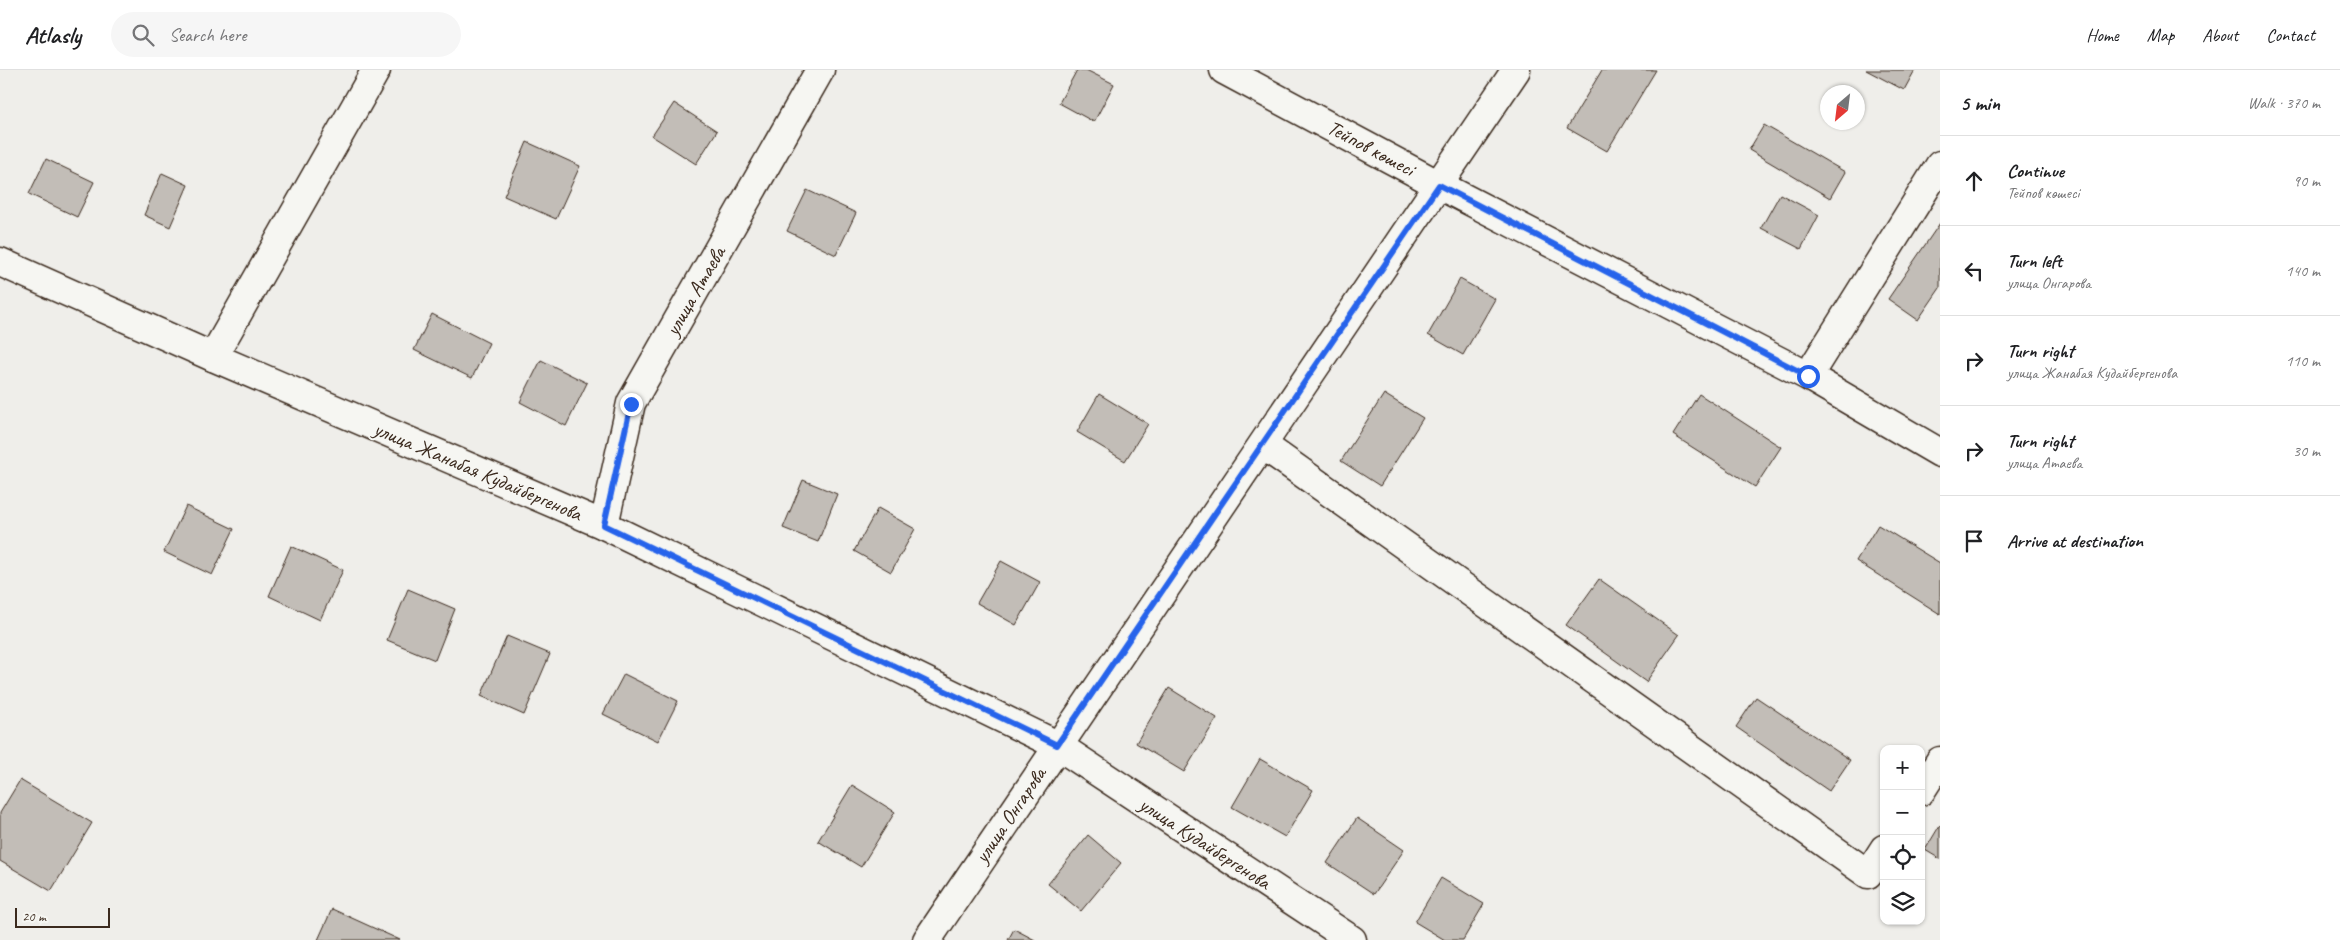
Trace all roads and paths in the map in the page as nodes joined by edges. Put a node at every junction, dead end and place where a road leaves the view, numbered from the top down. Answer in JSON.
{"nodes":[{"id":1,"x":376,"y":70,"type":"edge"},
{"id":2,"x":820,"y":70,"type":"edge"},
{"id":3,"x":1224,"y":70,"type":"edge"},
{"id":4,"x":1516,"y":70,"type":"edge"},
{"id":5,"x":1940,"y":165,"type":"edge"},
{"id":6,"x":1439,"y":185,"type":"junction"},
{"id":7,"x":0,"y":262,"type":"edge"},
{"id":8,"x":213,"y":357,"type":"junction"},
{"id":9,"x":1808,"y":376,"type":"junction"},
{"id":10,"x":1263,"y":445,"type":"junction"},
{"id":11,"x":1940,"y":453,"type":"edge"},
{"id":12,"x":604,"y":525,"type":"junction"},
{"id":13,"x":1057,"y":745,"type":"junction"},
{"id":14,"x":1940,"y":761,"type":"edge"},
{"id":15,"x":1922,"y":790,"type":"edge"},
{"id":16,"x":1880,"y":855,"type":"edge"},
{"id":17,"x":927,"y":940,"type":"edge"},
{"id":18,"x":1352,"y":940,"type":"edge"}],
"edges":[{"from":1,"to":8,"type":"street"},
{"from":2,"to":12,"type":"street","name":"улица Атаева"},
{"from":3,"to":6,"type":"street","name":"Тейпов көшесі"},
{"from":4,"to":6,"type":"street","name":"улица Онгарова"},
{"from":5,"to":9,"type":"street"},
{"from":6,"to":9,"type":"street","name":"Тейпов көшесі"},
{"from":6,"to":10,"type":"street","name":"улица Онгарова"},
{"from":7,"to":8,"type":"street","name":"улица Жанабая Кудайбергенова"},
{"from":8,"to":12,"type":"street","name":"улица Жанабая Кудайбергенова"},
{"from":9,"to":11,"type":"street","name":"Тейпов көшесі"},
{"from":10,"to":13,"type":"street","name":"улица Онгарова"},
{"from":10,"to":16,"type":"street"},
{"from":12,"to":13,"type":"street","name":"улица Жанабая Кудайбергенова"},
{"from":13,"to":17,"type":"street","name":"улица Онгарова"},
{"from":13,"to":18,"type":"street","name":"улица Кудайбергенова"},
{"from":14,"to":15,"type":"street"}]}
